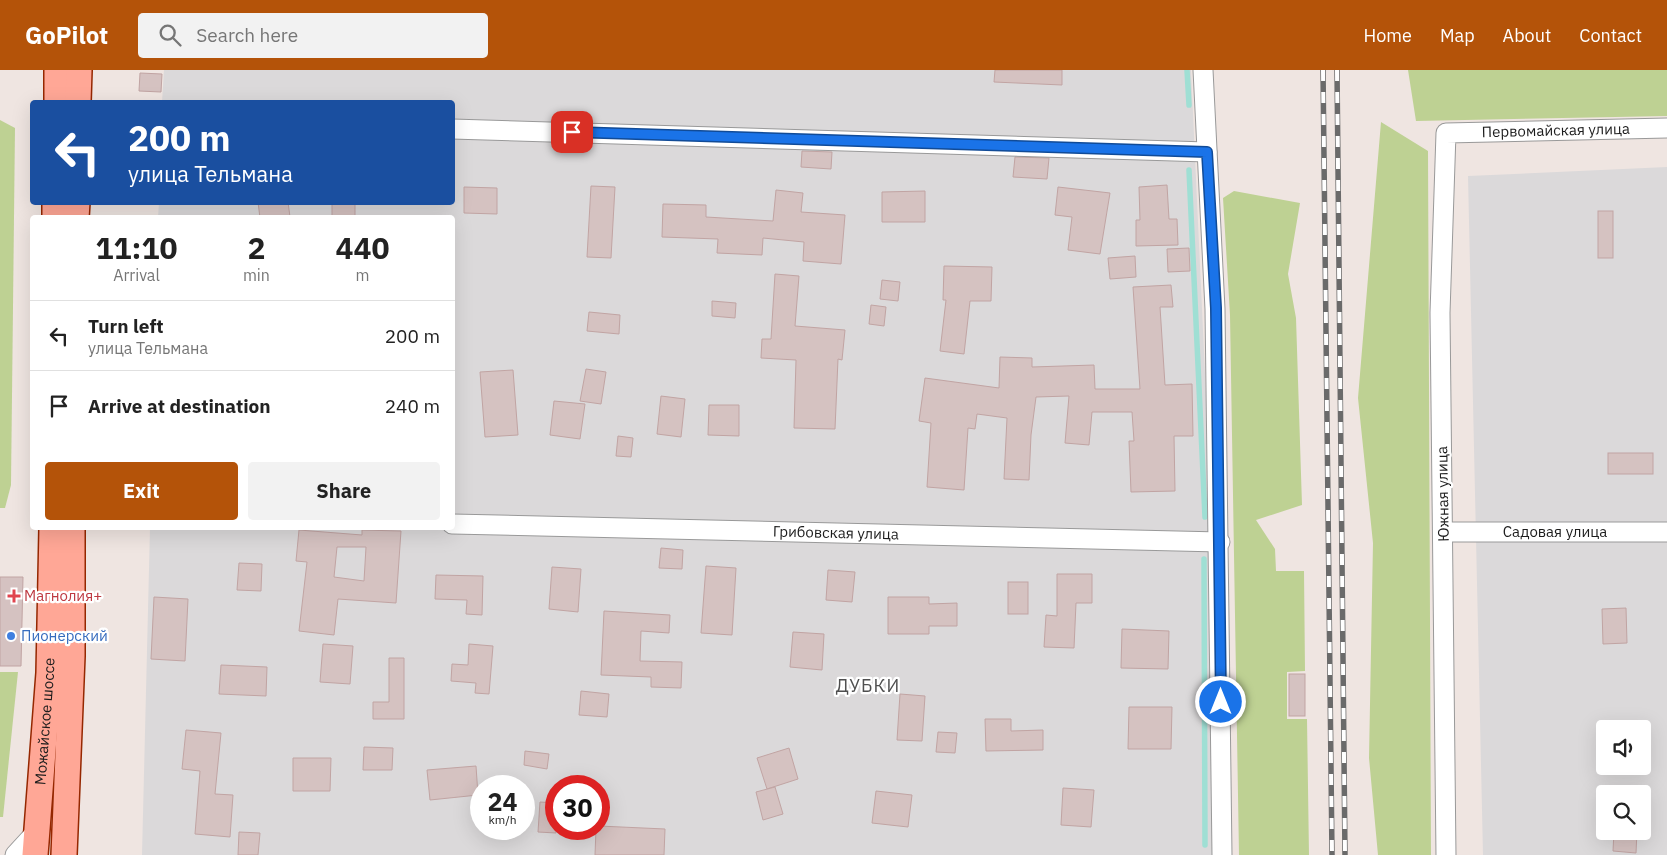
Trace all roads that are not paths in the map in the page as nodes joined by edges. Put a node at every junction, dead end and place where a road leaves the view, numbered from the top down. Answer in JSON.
{"nodes":[{"id":1,"x":57,"y":70,"type":"edge"},
{"id":2,"x":78,"y":70,"type":"edge"},
{"id":3,"x":1203,"y":70,"type":"edge"},
{"id":4,"x":56,"y":100,"type":"edge"},
{"id":5,"x":78,"y":100,"type":"edge"},
{"id":6,"x":1667,"y":128,"type":"edge"},
{"id":7,"x":455,"y":129,"type":"edge"},
{"id":8,"x":1446,"y":133,"type":"joint"},
{"id":9,"x":1207,"y":152,"type":"junction"},
{"id":10,"x":455,"y":524,"type":"edge"},
{"id":11,"x":52,"y":530,"type":"edge"},
{"id":12,"x":72,"y":530,"type":"edge"},
{"id":13,"x":1444,"y":532,"type":"junction"},
{"id":14,"x":1667,"y":532,"type":"edge"},
{"id":15,"x":1220,"y":542,"type":"junction"},
{"id":16,"x":36,"y":843,"type":"edge"},
{"id":17,"x":16,"y":855,"type":"edge"},
{"id":18,"x":64,"y":855,"type":"edge"},
{"id":19,"x":1222,"y":855,"type":"edge"},
{"id":20,"x":1446,"y":855,"type":"edge"}],
"edges":[{"from":1,"to":4,"type":"main road"},
{"from":2,"to":5,"type":"main road"},
{"from":3,"to":9,"type":"street"},
{"from":6,"to":8,"type":"street","name":"Первомайская улица"},
{"from":7,"to":9,"type":"street"},
{"from":8,"to":13,"type":"street","name":"Южная улица"},
{"from":9,"to":15,"type":"street"},
{"from":10,"to":15,"type":"street","name":"Грибовская улица"},
{"from":11,"to":16,"type":"main road","name":"Можайское шоссе"},
{"from":12,"to":18,"type":"main road","name":"Можайское шоссе"},
{"from":13,"to":14,"type":"street","name":"Садовая улица"},
{"from":13,"to":20,"type":"street","name":"Южная улица"},
{"from":15,"to":19,"type":"street"},
{"from":16,"to":17,"type":"street"}]}
